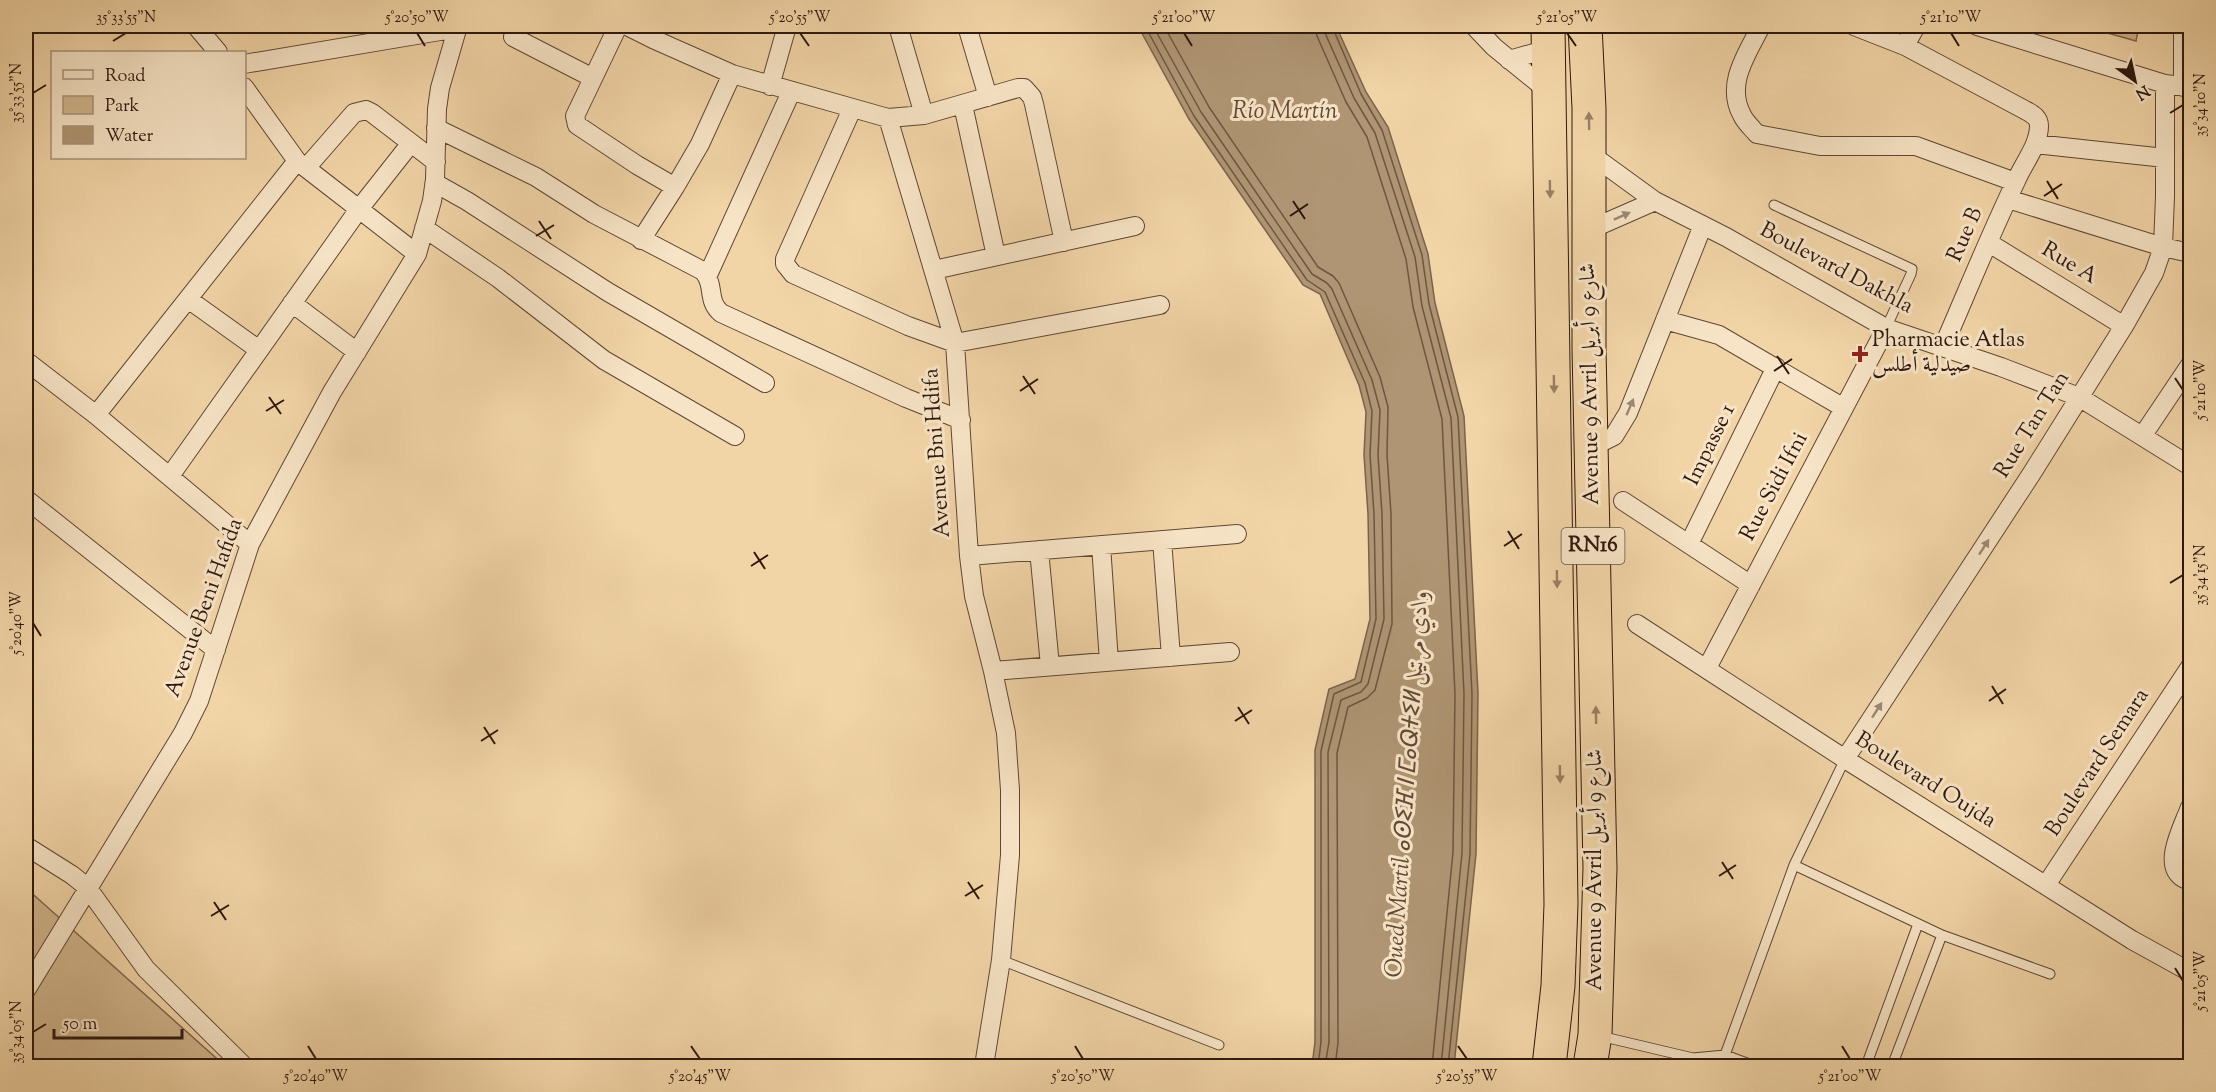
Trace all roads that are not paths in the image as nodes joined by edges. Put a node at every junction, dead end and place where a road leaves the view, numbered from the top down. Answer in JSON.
{"nodes":[{"id":1,"x":196,"y":26,"type":"edge"},
{"id":2,"x":618,"y":26,"type":"edge"},
{"id":3,"x":627,"y":26,"type":"edge"},
{"id":4,"x":787,"y":26,"type":"edge"},
{"id":5,"x":898,"y":26,"type":"edge"},
{"id":6,"x":967,"y":26,"type":"edge"},
{"id":7,"x":1474,"y":26,"type":"edge"},
{"id":8,"x":1585,"y":26,"type":"edge"},
{"id":9,"x":1761,"y":26,"type":"edge"},
{"id":10,"x":1854,"y":26,"type":"edge"},
{"id":11,"x":1916,"y":26,"type":"edge"},
{"id":12,"x":1977,"y":26,"type":"edge"},
{"id":13,"x":2183,"y":26,"type":"edge"},
{"id":14,"x":458,"y":27,"type":"edge"},
{"id":15,"x":513,"y":37,"type":"dead end"},
{"id":16,"x":1548,"y":37,"type":"edge"},
{"id":17,"x":1905,"y":46,"type":"junction"},
{"id":18,"x":217,"y":51,"type":"edge"},
{"id":19,"x":1509,"y":60,"type":"junction"},
{"id":20,"x":246,"y":64,"type":"edge"},
{"id":21,"x":732,"y":74,"type":"junction"},
{"id":22,"x":593,"y":78,"type":"junction"},
{"id":23,"x":770,"y":86,"type":"junction"},
{"id":24,"x":2179,"y":86,"type":"edge"},
{"id":25,"x":246,"y":90,"type":"edge"},
{"id":26,"x":1548,"y":91,"type":"junction"},
{"id":27,"x":791,"y":92,"type":"junction"},
{"id":28,"x":988,"y":98,"type":"junction"},
{"id":29,"x":963,"y":105,"type":"junction"},
{"id":30,"x":852,"y":109,"type":"junction"},
{"id":31,"x":924,"y":115,"type":"junction"},
{"id":32,"x":888,"y":118,"type":"junction"},
{"id":33,"x":436,"y":128,"type":"junction"},
{"id":34,"x":411,"y":143,"type":"junction"},
{"id":35,"x":2035,"y":144,"type":"junction"},
{"id":36,"x":1590,"y":153,"type":"junction"},
{"id":37,"x":2165,"y":158,"type":"junction"},
{"id":38,"x":436,"y":162,"type":"junction"},
{"id":39,"x":301,"y":164,"type":"junction"},
{"id":40,"x":2015,"y":182,"type":"junction"},
{"id":41,"x":435,"y":183,"type":"junction"},
{"id":42,"x":675,"y":187,"type":"junction"},
{"id":43,"x":2008,"y":199,"type":"junction"},
{"id":44,"x":1655,"y":201,"type":"junction"},
{"id":45,"x":1774,"y":205,"type":"dead end"},
{"id":46,"x":359,"y":209,"type":"junction"},
{"id":47,"x":1703,"y":225,"type":"junction"},
{"id":48,"x":1135,"y":226,"type":"dead end"},
{"id":49,"x":424,"y":228,"type":"junction"},
{"id":50,"x":1590,"y":230,"type":"junction"},
{"id":51,"x":641,"y":240,"type":"junction"},
{"id":52,"x":1064,"y":242,"type":"junction"},
{"id":53,"x":1989,"y":243,"type":"junction"},
{"id":54,"x":2163,"y":247,"type":"junction"},
{"id":55,"x":2190,"y":253,"type":"edge"},
{"id":56,"x":417,"y":254,"type":"junction"},
{"id":57,"x":996,"y":256,"type":"junction"},
{"id":58,"x":934,"y":270,"type":"junction"},
{"id":59,"x":707,"y":277,"type":"junction"},
{"id":60,"x":188,"y":299,"type":"junction"},
{"id":61,"x":292,"y":303,"type":"junction"},
{"id":62,"x":1160,"y":305,"type":"dead end"},
{"id":63,"x":1665,"y":320,"type":"junction"},
{"id":64,"x":2124,"y":326,"type":"junction"},
{"id":65,"x":1886,"y":328,"type":"junction"},
{"id":66,"x":955,"y":343,"type":"junction"},
{"id":67,"x":1943,"y":347,"type":"junction"},
{"id":68,"x":259,"y":350,"type":"junction"},
{"id":69,"x":357,"y":352,"type":"junction"},
{"id":70,"x":26,"y":361,"type":"edge"},
{"id":71,"x":2190,"y":365,"type":"edge"},
{"id":72,"x":1776,"y":367,"type":"junction"},
{"id":73,"x":765,"y":383,"type":"dead end"},
{"id":74,"x":2079,"y":398,"type":"junction"},
{"id":75,"x":1844,"y":408,"type":"junction"},
{"id":76,"x":96,"y":415,"type":"junction"},
{"id":77,"x":961,"y":420,"type":"junction"},
{"id":78,"x":2143,"y":435,"type":"junction"},
{"id":79,"x":735,"y":436,"type":"dead end"},
{"id":80,"x":1592,"y":447,"type":"junction"},
{"id":81,"x":2190,"y":466,"type":"edge"},
{"id":82,"x":170,"y":476,"type":"junction"},
{"id":83,"x":26,"y":499,"type":"edge"},
{"id":84,"x":1623,"y":501,"type":"dead end"},
{"id":85,"x":1237,"y":534,"type":"dead end"},
{"id":86,"x":1162,"y":540,"type":"junction"},
{"id":87,"x":250,"y":544,"type":"junction"},
{"id":88,"x":1689,"y":544,"type":"junction"},
{"id":89,"x":1101,"y":545,"type":"junction"},
{"id":90,"x":1040,"y":550,"type":"junction"},
{"id":91,"x":969,"y":555,"type":"junction"},
{"id":92,"x":1750,"y":585,"type":"junction"},
{"id":93,"x":1637,"y":624,"type":"dead end"},
{"id":94,"x":216,"y":650,"type":"junction"},
{"id":95,"x":1230,"y":652,"type":"dead end"},
{"id":96,"x":1171,"y":657,"type":"junction"},
{"id":97,"x":1109,"y":662,"type":"junction"},
{"id":98,"x":1050,"y":666,"type":"junction"},
{"id":99,"x":2190,"y":667,"type":"edge"},
{"id":100,"x":1707,"y":668,"type":"junction"},
{"id":101,"x":993,"y":671,"type":"junction"},
{"id":102,"x":2182,"y":695,"type":"edge"},
{"id":103,"x":1845,"y":759,"type":"junction"},
{"id":104,"x":2190,"y":807,"type":"edge"},
{"id":105,"x":26,"y":846,"type":"edge"},
{"id":106,"x":1794,"y":865,"type":"junction"},
{"id":107,"x":2190,"y":881,"type":"edge"},
{"id":108,"x":2046,"y":885,"type":"junction"},
{"id":109,"x":87,"y":887,"type":"junction"},
{"id":110,"x":1918,"y":924,"type":"junction"},
{"id":111,"x":1942,"y":935,"type":"junction"},
{"id":112,"x":1001,"y":960,"type":"junction"},
{"id":113,"x":2190,"y":972,"type":"edge"},
{"id":114,"x":2050,"y":974,"type":"dead end"},
{"id":115,"x":26,"y":990,"type":"edge"},
{"id":116,"x":1595,"y":1035,"type":"junction"},
{"id":117,"x":1219,"y":1045,"type":"dead end"},
{"id":118,"x":1725,"y":1055,"type":"junction"},
{"id":119,"x":1693,"y":1058,"type":"junction"},
{"id":120,"x":244,"y":1066,"type":"edge"},
{"id":121,"x":984,"y":1066,"type":"edge"},
{"id":122,"x":1549,"y":1066,"type":"edge"},
{"id":123,"x":1590,"y":1066,"type":"edge"},
{"id":124,"x":1701,"y":1066,"type":"edge"},
{"id":125,"x":1721,"y":1066,"type":"edge"},
{"id":126,"x":1755,"y":1066,"type":"edge"},
{"id":127,"x":1866,"y":1066,"type":"edge"},
{"id":128,"x":1892,"y":1066,"type":"edge"}],
"edges":[{"from":1,"to":18,"type":"street"},
{"from":2,"to":22,"type":"street"},
{"from":3,"to":21,"type":"street"},
{"from":4,"to":23,"type":"street"},
{"from":5,"to":31,"type":"street"},
{"from":6,"to":28,"type":"street"},
{"from":7,"to":19,"type":"street"},
{"from":36,"to":8,"type":"highway","name":"Avenue 9 Avril شارع 9 أبريل","number":"RN16","one_way":true},
{"from":9,"to":40,"type":"street"},
{"from":10,"to":17,"type":"street"},
{"from":11,"to":17,"type":"street"},
{"from":12,"to":24,"type":"street"},
{"from":13,"to":24,"type":"street","name":"Rue Tan Tan"},
{"from":14,"to":20,"type":"street"},
{"from":14,"to":33,"type":"street","name":"Avenue Beni Hafida"},
{"from":15,"to":22,"type":"street"},
{"from":16,"to":19,"type":"street"},
{"from":16,"to":26,"type":"highway","name":"Avenue 9 Avril شارع 9 أبريل","number":"RN16"},
{"from":17,"to":35,"type":"street"},
{"from":19,"to":26,"type":"street"},
{"from":21,"to":23,"type":"street"},
{"from":21,"to":42,"type":"street"},
{"from":22,"to":42,"type":"street"},
{"from":23,"to":27,"type":"street"},
{"from":24,"to":37,"type":"street","name":"Rue Tan Tan"},
{"from":25,"to":39,"type":"street"},
{"from":26,"to":122,"type":"highway","name":"Avenue 9 Avril شارع 9 أبريل","number":"RN16","one_way":true},
{"from":27,"to":30,"type":"street"},
{"from":27,"to":59,"type":"street"},
{"from":28,"to":29,"type":"street"},
{"from":28,"to":52,"type":"street"},
{"from":29,"to":31,"type":"street"},
{"from":29,"to":57,"type":"street"},
{"from":30,"to":32,"type":"street"},
{"from":30,"to":66,"type":"street"},
{"from":31,"to":32,"type":"street"},
{"from":32,"to":58,"type":"street","name":"Avenue Bni Hdifa"},
{"from":33,"to":38,"type":"street","name":"Avenue Beni Hafida"},
{"from":33,"to":51,"type":"street"},
{"from":34,"to":38,"type":"street"},
{"from":34,"to":39,"type":"street"},
{"from":34,"to":46,"type":"street"},
{"from":35,"to":37,"type":"street"},
{"from":35,"to":40,"type":"street","name":"Rue B"},
{"from":36,"to":44,"type":"street","name":"Boulevard Dakhla"},
{"from":36,"to":50,"type":"highway","name":"Avenue 9 Avril شارع 9 أبريل","number":"RN16"},
{"from":37,"to":54,"type":"street","name":"Rue Tan Tan"},
{"from":38,"to":41,"type":"street","name":"Avenue Beni Hafida"},
{"from":39,"to":46,"type":"street"},
{"from":39,"to":60,"type":"street"},
{"from":40,"to":43,"type":"street","name":"Rue B"},
{"from":41,"to":49,"type":"street","name":"Avenue Beni Hafida"},
{"from":41,"to":73,"type":"street"},
{"from":42,"to":51,"type":"street"},
{"from":43,"to":53,"type":"street","name":"Rue B"},
{"from":43,"to":54,"type":"street"},
{"from":44,"to":47,"type":"street","name":"Boulevard Dakhla"},
{"from":50,"to":44,"type":"street","one_way":true},
{"from":45,"to":65,"type":"lane"},
{"from":46,"to":56,"type":"street"},
{"from":46,"to":61,"type":"street"},
{"from":47,"to":63,"type":"street"},
{"from":47,"to":65,"type":"street","name":"Boulevard Dakhla"},
{"from":48,"to":52,"type":"street"},
{"from":49,"to":56,"type":"street","name":"Avenue Beni Hafida"},
{"from":49,"to":79,"type":"street"},
{"from":50,"to":80,"type":"highway","name":"Avenue 9 Avril شارع 9 أبريل","number":"RN16"},
{"from":51,"to":59,"type":"street"},
{"from":52,"to":57,"type":"street"},
{"from":53,"to":64,"type":"street","name":"Rue A"},
{"from":53,"to":67,"type":"street","name":"Rue B"},
{"from":54,"to":55,"type":"street"},
{"from":54,"to":64,"type":"street","name":"Rue Tan Tan"},
{"from":56,"to":69,"type":"street","name":"Avenue Beni Hafida"},
{"from":57,"to":58,"type":"street"},
{"from":58,"to":66,"type":"street","name":"Avenue Bni Hdifa"},
{"from":59,"to":77,"type":"street"},
{"from":60,"to":68,"type":"street"},
{"from":60,"to":76,"type":"street"},
{"from":61,"to":68,"type":"street"},
{"from":61,"to":69,"type":"street"},
{"from":62,"to":66,"type":"street"},
{"from":63,"to":72,"type":"street"},
{"from":80,"to":63,"type":"street","one_way":true},
{"from":64,"to":74,"type":"street","name":"Rue Tan Tan"},
{"from":65,"to":67,"type":"street","name":"Boulevard Dakhla"},
{"from":65,"to":75,"type":"street","name":"Rue Sidi Ifni"},
{"from":66,"to":77,"type":"street","name":"Avenue Bni Hdifa"},
{"from":67,"to":74,"type":"street","name":"Boulevard Dakhla"},
{"from":68,"to":82,"type":"street"},
{"from":69,"to":87,"type":"street","name":"Avenue Beni Hafida"},
{"from":70,"to":76,"type":"street"},
{"from":71,"to":78,"type":"street"},
{"from":72,"to":75,"type":"street"},
{"from":72,"to":88,"type":"street","name":"Impasse 1"},
{"from":74,"to":78,"type":"street","name":"Boulevard Dakhla"},
{"from":103,"to":74,"type":"street","name":"Rue Tan Tan","one_way":true},
{"from":75,"to":92,"type":"street","name":"Rue Sidi Ifni"},
{"from":76,"to":82,"type":"street"},
{"from":77,"to":91,"type":"street","name":"Avenue Bni Hdifa"},
{"from":78,"to":81,"type":"street","name":"Boulevard Dakhla"},
{"from":116,"to":80,"type":"highway","name":"Avenue 9 Avril شارع 9 أبريل","number":"RN16","one_way":true},
{"from":82,"to":87,"type":"street"},
{"from":83,"to":94,"type":"street"},
{"from":84,"to":88,"type":"street"},
{"from":85,"to":86,"type":"street"},
{"from":86,"to":89,"type":"street"},
{"from":86,"to":96,"type":"street"},
{"from":87,"to":94,"type":"street","name":"Avenue Beni Hafida"},
{"from":88,"to":92,"type":"street"},
{"from":89,"to":90,"type":"street"},
{"from":89,"to":97,"type":"street"},
{"from":90,"to":91,"type":"street"},
{"from":90,"to":98,"type":"street"},
{"from":91,"to":101,"type":"street","name":"Avenue Bni Hdifa"},
{"from":92,"to":100,"type":"street","name":"Rue Sidi Ifni"},
{"from":93,"to":100,"type":"street","name":"Boulevard Oujda"},
{"from":94,"to":109,"type":"street","name":"Avenue Beni Hafida"},
{"from":95,"to":96,"type":"street"},
{"from":96,"to":97,"type":"street"},
{"from":97,"to":98,"type":"street"},
{"from":98,"to":101,"type":"street"},
{"from":99,"to":102,"type":"street","name":"Boulevard Semara"},
{"from":100,"to":103,"type":"street","name":"Boulevard Oujda"},
{"from":101,"to":112,"type":"street","name":"Avenue Bni Hdifa"},
{"from":102,"to":108,"type":"street","name":"Boulevard Semara"},
{"from":103,"to":106,"type":"lane"},
{"from":103,"to":108,"type":"street","name":"Boulevard Oujda"},
{"from":104,"to":107,"type":"street"},
{"from":105,"to":109,"type":"street"},
{"from":106,"to":110,"type":"lane"},
{"from":106,"to":118,"type":"lane"},
{"from":108,"to":113,"type":"street","name":"Boulevard Oujda"},
{"from":109,"to":115,"type":"street","name":"Avenue Beni Hafida"},
{"from":109,"to":120,"type":"street"},
{"from":110,"to":111,"type":"lane"},
{"from":110,"to":127,"type":"lane"},
{"from":111,"to":114,"type":"lane"},
{"from":111,"to":128,"type":"lane"},
{"from":112,"to":117,"type":"lane"},
{"from":112,"to":121,"type":"street","name":"Avenue Bni Hdifa"},
{"from":116,"to":119,"type":"lane"},
{"from":116,"to":123,"type":"highway","name":"Avenue 9 Avril شارع 9 أبريل","number":"RN16"},
{"from":118,"to":119,"type":"lane"},
{"from":118,"to":125,"type":"lane"},
{"from":118,"to":126,"type":"lane"},
{"from":119,"to":124,"type":"lane"}]}
